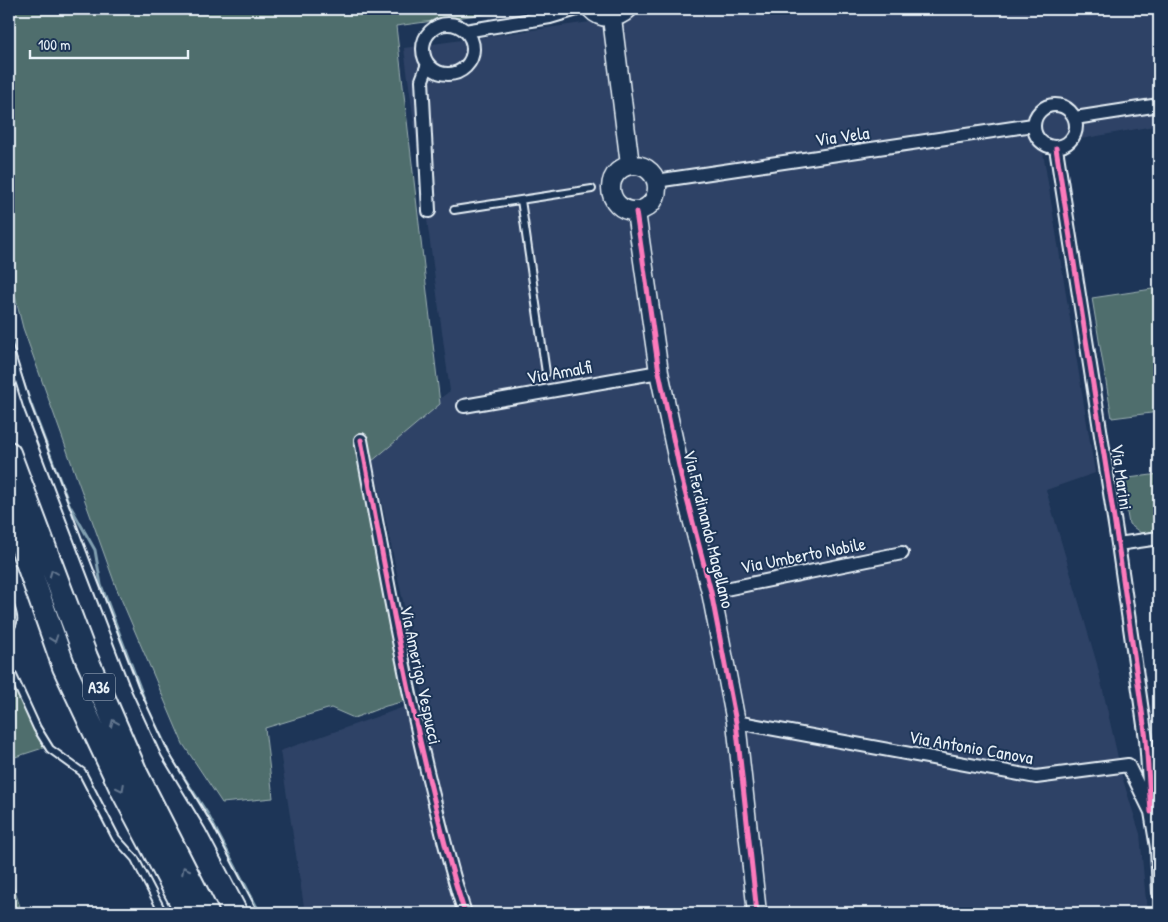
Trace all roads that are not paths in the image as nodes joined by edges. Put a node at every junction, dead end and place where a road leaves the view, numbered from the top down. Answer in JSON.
{"nodes":[{"id":1,"x":577,"y":9,"type":"edge"},
{"id":2,"x":591,"y":9,"type":"edge"},
{"id":3,"x":628,"y":9,"type":"edge"},
{"id":4,"x":612,"y":18,"type":"junction"},
{"id":5,"x":465,"y":31,"type":"junction"},
{"id":6,"x":428,"y":64,"type":"junction"},
{"id":7,"x":1159,"y":105,"type":"edge"},
{"id":8,"x":1075,"y":118,"type":"junction"},
{"id":9,"x":1033,"y":125,"type":"junction"},
{"id":10,"x":1056,"y":148,"type":"junction"},
{"id":11,"x":630,"y":165,"type":"junction"},
{"id":12,"x":656,"y":181,"type":"junction"},
{"id":13,"x":592,"y":189,"type":"dead end"},
{"id":14,"x":521,"y":200,"type":"junction"},
{"id":15,"x":454,"y":210,"type":"dead end"},
{"id":16,"x":429,"y":211,"type":"dead end"},
{"id":17,"x":636,"y":212,"type":"junction"},
{"id":18,"x":9,"y":348,"type":"edge"},
{"id":19,"x":659,"y":372,"type":"junction"},
{"id":20,"x":546,"y":373,"type":"dead end"},
{"id":21,"x":464,"y":406,"type":"dead end"},
{"id":22,"x":361,"y":440,"type":"dead end"},
{"id":23,"x":9,"y":453,"type":"edge"},
{"id":24,"x":9,"y":511,"type":"edge"},
{"id":25,"x":1159,"y":538,"type":"edge"},
{"id":26,"x":1118,"y":544,"type":"junction"},
{"id":27,"x":902,"y":553,"type":"dead end"},
{"id":28,"x":711,"y":592,"type":"junction"},
{"id":29,"x":9,"y":603,"type":"edge"},
{"id":30,"x":9,"y":629,"type":"edge"},
{"id":31,"x":9,"y":667,"type":"edge"},
{"id":32,"x":736,"y":722,"type":"junction"},
{"id":33,"x":1151,"y":812,"type":"junction"},
{"id":34,"x":1158,"y":847,"type":"edge"},
{"id":35,"x":1159,"y":893,"type":"edge"},
{"id":36,"x":163,"y":913,"type":"edge"},
{"id":37,"x":187,"y":913,"type":"edge"},
{"id":38,"x":207,"y":913,"type":"edge"},
{"id":39,"x":254,"y":913,"type":"edge"},
{"id":40,"x":465,"y":913,"type":"edge"},
{"id":41,"x":757,"y":913,"type":"edge"}],
"edges":[{"from":1,"to":5,"type":"street"},
{"from":2,"to":4,"type":"street"},
{"from":3,"to":4,"type":"street"},
{"from":4,"to":11,"type":"street"},
{"from":5,"to":6,"type":"street"},
{"from":5,"to":6,"type":"street"},
{"from":6,"to":16,"type":"street"},
{"from":7,"to":8,"type":"street"},
{"from":8,"to":9,"type":"street"},
{"from":8,"to":10,"type":"street"},
{"from":9,"to":10,"type":"street"},
{"from":9,"to":12,"type":"street","name":"Via Vela"},
{"from":10,"to":26,"type":"street","name":"Via Marini"},
{"from":11,"to":12,"type":"street"},
{"from":11,"to":17,"type":"street"},
{"from":12,"to":17,"type":"street"},
{"from":13,"to":14,"type":"lane"},
{"from":14,"to":15,"type":"lane"},
{"from":14,"to":20,"type":"lane"},
{"from":17,"to":19,"type":"street","name":"Via Ferdinando Magellano"},
{"from":18,"to":39,"type":"lane"},
{"from":19,"to":21,"type":"street","name":"Via Amalfi"},
{"from":19,"to":28,"type":"street","name":"Via Ferdinando Magellano"},
{"from":22,"to":40,"type":"street","name":"Via Amerigo Vespucci"},
{"from":38,"to":23,"type":"highway","number":"A36","one_way":true},
{"from":24,"to":37,"type":"highway","number":"A36","one_way":true},
{"from":25,"to":26,"type":"street"},
{"from":26,"to":33,"type":"street","name":"Via Marini"},
{"from":27,"to":28,"type":"street","name":"Via Umberto Nobile"},
{"from":28,"to":32,"type":"street","name":"Via Ferdinando Magellano"},
{"from":29,"to":30,"type":"lane"},
{"from":31,"to":36,"type":"lane"},
{"from":32,"to":33,"type":"street","name":"Via Antonio Canova"},
{"from":32,"to":41,"type":"street","name":"Via Ferdinando Magellano"},
{"from":33,"to":34,"type":"street","name":"Via Antonio Canova"},
{"from":34,"to":35,"type":"street","name":"Via Antonio Canova"}]}
